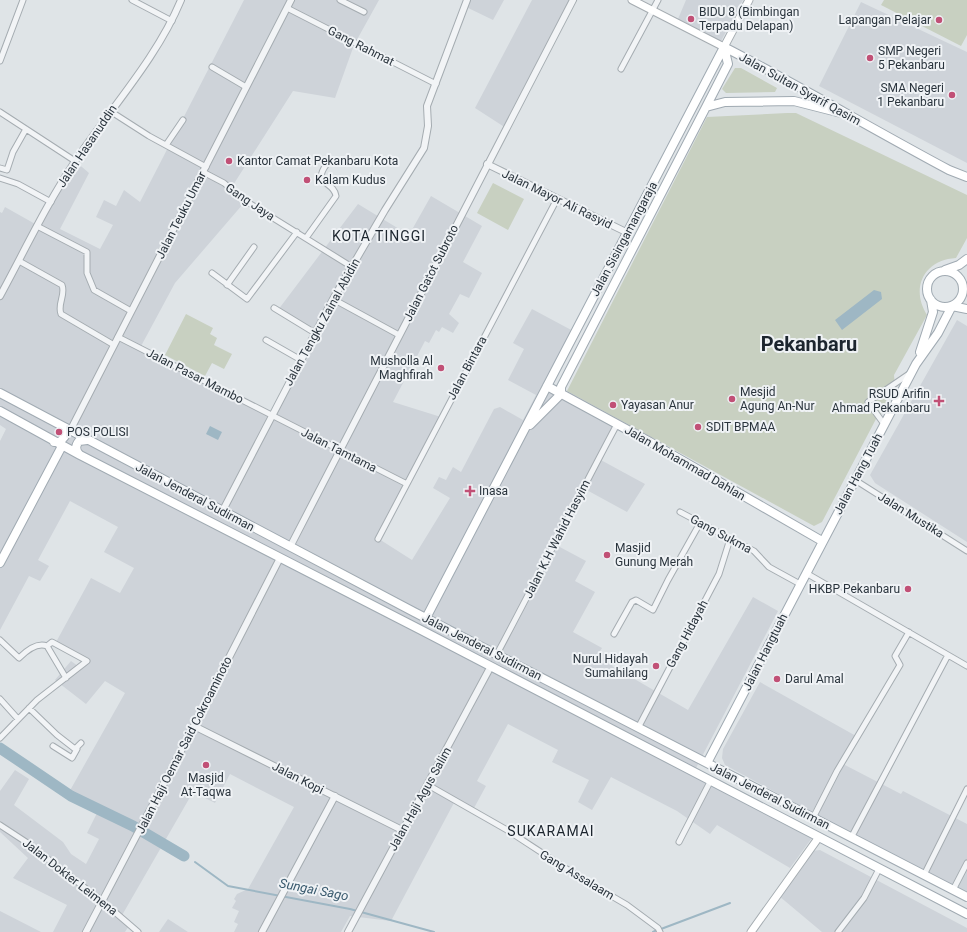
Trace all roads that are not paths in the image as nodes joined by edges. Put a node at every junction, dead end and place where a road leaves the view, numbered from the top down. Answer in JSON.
{"nodes":[{"id":1,"x":23,"y":0,"type":"edge"},
{"id":2,"x":132,"y":0,"type":"edge"},
{"id":3,"x":180,"y":0,"type":"edge"},
{"id":4,"x":292,"y":0,"type":"edge"},
{"id":5,"x":340,"y":0,"type":"edge"},
{"id":6,"x":467,"y":0,"type":"edge"},
{"id":7,"x":573,"y":0,"type":"edge"},
{"id":8,"x":632,"y":0,"type":"edge"},
{"id":9,"x":658,"y":0,"type":"edge"},
{"id":10,"x":749,"y":0,"type":"edge"},
{"id":11,"x":287,"y":8,"type":"junction"},
{"id":12,"x":652,"y":10,"type":"junction"},
{"id":13,"x":364,"y":12,"type":"dead end"},
{"id":14,"x":172,"y":21,"type":"junction"},
{"id":15,"x":724,"y":48,"type":"junction"},
{"id":16,"x":0,"y":61,"type":"edge"},
{"id":17,"x":212,"y":67,"type":"dead end"},
{"id":18,"x":621,"y":69,"type":"dead end"},
{"id":19,"x":436,"y":84,"type":"junction"},
{"id":20,"x":246,"y":87,"type":"junction"},
{"id":21,"x":706,"y":107,"type":"junction"},
{"id":22,"x":0,"y":112,"type":"edge"},
{"id":23,"x":110,"y":112,"type":"junction"},
{"id":24,"x":845,"y":114,"type":"junction"},
{"id":25,"x":183,"y":120,"type":"dead end"},
{"id":26,"x":26,"y":129,"type":"junction"},
{"id":27,"x":166,"y":145,"type":"junction"},
{"id":28,"x":75,"y":161,"type":"junction"},
{"id":29,"x":326,"y":164,"type":"dead end"},
{"id":30,"x":487,"y":164,"type":"junction"},
{"id":31,"x":0,"y":168,"type":"edge"},
{"id":32,"x":204,"y":169,"type":"junction"},
{"id":33,"x":967,"y":177,"type":"edge"},
{"id":34,"x":0,"y":178,"type":"edge"},
{"id":35,"x":557,"y":199,"type":"junction"},
{"id":36,"x":50,"y":202,"type":"junction"},
{"id":37,"x":646,"y":222,"type":"junction"},
{"id":38,"x":37,"y":226,"type":"junction"},
{"id":39,"x":297,"y":232,"type":"junction"},
{"id":40,"x":628,"y":233,"type":"junction"},
{"id":41,"x":306,"y":238,"type":"junction"},
{"id":42,"x":254,"y":247,"type":"dead end"},
{"id":43,"x":967,"y":259,"type":"edge"},
{"id":44,"x":19,"y":261,"type":"junction"},
{"id":45,"x":352,"y":267,"type":"junction"},
{"id":46,"x":943,"y":271,"type":"junction"},
{"id":47,"x":212,"y":273,"type":"dead end"},
{"id":48,"x":967,"y":279,"type":"edge"},
{"id":49,"x":227,"y":285,"type":"junction"},
{"id":50,"x":965,"y":290,"type":"edge"},
{"id":51,"x":0,"y":296,"type":"edge"},
{"id":52,"x":333,"y":299,"type":"junction"},
{"id":53,"x":931,"y":300,"type":"junction"},
{"id":54,"x":952,"y":306,"type":"junction"},
{"id":55,"x":274,"y":308,"type":"dead end"},
{"id":56,"x":967,"y":309,"type":"edge"},
{"id":57,"x":131,"y":311,"type":"junction"},
{"id":58,"x":315,"y":333,"type":"junction"},
{"id":59,"x":399,"y":335,"type":"junction"},
{"id":60,"x":118,"y":337,"type":"junction"},
{"id":61,"x":266,"y":340,"type":"dead end"},
{"id":62,"x":114,"y":344,"type":"junction"},
{"id":63,"x":301,"y":360,"type":"junction"},
{"id":64,"x":916,"y":364,"type":"junction"},
{"id":65,"x":912,"y":372,"type":"junction"},
{"id":66,"x":547,"y":386,"type":"junction"},
{"id":67,"x":0,"y":393,"type":"edge"},
{"id":68,"x":561,"y":394,"type":"junction"},
{"id":69,"x":0,"y":412,"type":"edge"},
{"id":70,"x":272,"y":416,"type":"junction"},
{"id":71,"x":884,"y":424,"type":"junction"},
{"id":72,"x":619,"y":425,"type":"junction"},
{"id":73,"x":61,"y":427,"type":"junction"},
{"id":74,"x":525,"y":429,"type":"junction"},
{"id":75,"x":70,"y":431,"type":"junction"},
{"id":76,"x":87,"y":440,"type":"junction"},
{"id":77,"x":54,"y":442,"type":"junction"},
{"id":78,"x":62,"y":446,"type":"junction"},
{"id":79,"x":340,"y":451,"type":"junction"},
{"id":80,"x":80,"y":455,"type":"junction"},
{"id":81,"x":855,"y":480,"type":"junction"},
{"id":82,"x":407,"y":484,"type":"junction"},
{"id":83,"x":222,"y":512,"type":"junction"},
{"id":84,"x":680,"y":512,"type":"dead end"},
{"id":85,"x":700,"y":523,"type":"junction"},
{"id":86,"x":378,"y":539,"type":"dead end"},
{"id":87,"x":730,"y":539,"type":"junction"},
{"id":88,"x":822,"y":541,"type":"junction"},
{"id":89,"x":290,"y":547,"type":"junction"},
{"id":90,"x":967,"y":550,"type":"edge"},
{"id":91,"x":280,"y":558,"type":"junction"},
{"id":92,"x":0,"y":564,"type":"edge"},
{"id":93,"x":806,"y":573,"type":"junction"},
{"id":94,"x":800,"y":584,"type":"junction"},
{"id":95,"x":426,"y":618,"type":"junction"},
{"id":96,"x":909,"y":632,"type":"junction"},
{"id":97,"x":614,"y":634,"type":"dead end"},
{"id":98,"x":0,"y":640,"type":"edge"},
{"id":99,"x":48,"y":646,"type":"junction"},
{"id":100,"x":497,"y":654,"type":"junction"},
{"id":101,"x":948,"y":655,"type":"junction"},
{"id":102,"x":491,"y":666,"type":"junction"},
{"id":103,"x":967,"y":666,"type":"edge"},
{"id":104,"x":66,"y":678,"type":"junction"},
{"id":105,"x":0,"y":699,"type":"edge"},
{"id":106,"x":29,"y":708,"type":"junction"},
{"id":107,"x":18,"y":719,"type":"junction"},
{"id":108,"x":194,"y":726,"type":"junction"},
{"id":109,"x":638,"y":728,"type":"junction"},
{"id":110,"x":0,"y":738,"type":"edge"},
{"id":111,"x":81,"y":743,"type":"dead end"},
{"id":112,"x":53,"y":746,"type":"dead end"},
{"id":113,"x":77,"y":749,"type":"junction"},
{"id":114,"x":707,"y":763,"type":"junction"},
{"id":115,"x":711,"y":780,"type":"junction"},
{"id":116,"x":428,"y":785,"type":"junction"},
{"id":117,"x":967,"y":789,"type":"edge"},
{"id":118,"x":335,"y":796,"type":"junction"},
{"id":119,"x":812,"y":818,"type":"junction"},
{"id":120,"x":0,"y":825,"type":"edge"},
{"id":121,"x":402,"y":830,"type":"junction"},
{"id":122,"x":818,"y":837,"type":"junction"},
{"id":123,"x":851,"y":838,"type":"junction"},
{"id":124,"x":679,"y":842,"type":"dead end"},
{"id":125,"x":967,"y":863,"type":"edge"},
{"id":126,"x":909,"y":867,"type":"junction"},
{"id":127,"x":879,"y":869,"type":"junction"},
{"id":128,"x":924,"y":875,"type":"junction"},
{"id":129,"x":902,"y":881,"type":"junction"},
{"id":130,"x":953,"y":890,"type":"junction"},
{"id":131,"x":967,"y":897,"type":"edge"},
{"id":132,"x":102,"y":901,"type":"junction"},
{"id":133,"x":967,"y":914,"type":"edge"},
{"id":134,"x":86,"y":932,"type":"edge"},
{"id":135,"x":138,"y":932,"type":"edge"},
{"id":136,"x":262,"y":932,"type":"edge"},
{"id":137,"x":348,"y":932,"type":"edge"},
{"id":138,"x":660,"y":932,"type":"edge"},
{"id":139,"x":752,"y":932,"type":"edge"},
{"id":140,"x":838,"y":932,"type":"edge"}],
"edges":[{"from":1,"to":16,"type":"street"},
{"from":2,"to":14,"type":"street"},
{"from":3,"to":14,"type":"street","name":"Jalan Hasanuddin"},
{"from":4,"to":11,"type":"street","name":"Jalan Teuku Umar"},
{"from":5,"to":13,"type":"street"},
{"from":6,"to":19,"type":"street","name":"Jalan Tengku Zainal Abidin"},
{"from":7,"to":30,"type":"street","name":"Jalan Gatot Subroto"},
{"from":8,"to":12,"type":"main road","name":"Jalan Sultan Syarif Qasim"},
{"from":9,"to":12,"type":"street"},
{"from":10,"to":15,"type":"main road","name":"Jalan Sisingamangaraja"},
{"from":11,"to":19,"type":"street","name":"Gang Rahmat"},
{"from":11,"to":20,"type":"street","name":"Jalan Teuku Umar"},
{"from":12,"to":15,"type":"main road","name":"Jalan Sultan Syarif Qasim"},
{"from":12,"to":18,"type":"street"},
{"from":14,"to":23,"type":"street","name":"Jalan Hasanuddin"},
{"from":15,"to":21,"type":"main road","name":"Jalan Sisingamangaraja"},
{"from":15,"to":24,"type":"main road","name":"Jalan Sultan Syarif Qasim"},
{"from":15,"to":40,"type":"main road","name":"Jalan Sisingamangaraja"},
{"from":17,"to":20,"type":"street"},
{"from":19,"to":45,"type":"street","name":"Jalan Tengku Zainal Abidin"},
{"from":20,"to":32,"type":"street","name":"Jalan Teuku Umar"},
{"from":21,"to":24,"type":"main road"},
{"from":21,"to":37,"type":"main road","name":"Jalan Sisingamangaraja"},
{"from":22,"to":26,"type":"street"},
{"from":23,"to":27,"type":"street","name":"Gang Jaya"},
{"from":23,"to":28,"type":"street","name":"Jalan Hasanuddin"},
{"from":24,"to":33,"type":"main road","name":"Jalan Sultan Syarif Qasim"},
{"from":25,"to":27,"type":"street"},
{"from":26,"to":28,"type":"street"},
{"from":26,"to":31,"type":"street"},
{"from":27,"to":32,"type":"street","name":"Gang Jaya"},
{"from":28,"to":36,"type":"street","name":"Jalan Hasanuddin"},
{"from":29,"to":41,"type":"street"},
{"from":30,"to":35,"type":"street","name":"Jalan Mayor Ali Rasyid"},
{"from":30,"to":59,"type":"street","name":"Jalan Gatot Subroto"},
{"from":32,"to":39,"type":"street","name":"Gang Jaya"},
{"from":32,"to":57,"type":"street","name":"Jalan Teuku Umar"},
{"from":34,"to":36,"type":"street"},
{"from":35,"to":40,"type":"street","name":"Jalan Mayor Ali Rasyid"},
{"from":35,"to":82,"type":"street","name":"Jalan Bintara"},
{"from":36,"to":38,"type":"street","name":"Jalan Hasanuddin"},
{"from":37,"to":40,"type":"main road"},
{"from":37,"to":68,"type":"main road","name":"Jalan Sisingamangaraja"},
{"from":38,"to":44,"type":"street","name":"Jalan Hasanuddin"},
{"from":38,"to":57,"type":"street"},
{"from":39,"to":41,"type":"street","name":"Gang Jaya"},
{"from":39,"to":49,"type":"street"},
{"from":40,"to":66,"type":"main road","name":"Jalan Sisingamangaraja"},
{"from":41,"to":45,"type":"street","name":"Gang Jaya"},
{"from":42,"to":49,"type":"street"},
{"from":43,"to":46,"type":"main road"},
{"from":44,"to":51,"type":"street","name":"Jalan Hasanuddin"},
{"from":44,"to":62,"type":"street"},
{"from":45,"to":52,"type":"street","name":"Jalan Tengku Zainal Abidin"},
{"from":46,"to":50,"type":"main road"},
{"from":46,"to":53,"type":"main road"},
{"from":47,"to":49,"type":"street"},
{"from":48,"to":50,"type":"main road"},
{"from":50,"to":54,"type":"main road"},
{"from":52,"to":58,"type":"street","name":"Jalan Tengku Zainal Abidin"},
{"from":52,"to":59,"type":"street"},
{"from":53,"to":54,"type":"main road"},
{"from":53,"to":64,"type":"main road","name":"Jalan Hang Tuah"},
{"from":54,"to":56,"type":"main road"},
{"from":54,"to":64,"type":"main road","name":"Jalan Hang Tuah"},
{"from":55,"to":58,"type":"street"},
{"from":57,"to":60,"type":"street","name":"Jalan Teuku Umar"},
{"from":58,"to":63,"type":"street","name":"Jalan Tengku Zainal Abidin"},
{"from":59,"to":79,"type":"street","name":"Jalan Gatot Subroto"},
{"from":60,"to":62,"type":"street","name":"Jalan Teuku Umar"},
{"from":60,"to":70,"type":"street","name":"Jalan Pasar Mambo"},
{"from":61,"to":63,"type":"street"},
{"from":62,"to":75,"type":"street","name":"Jalan Teuku Umar"},
{"from":63,"to":70,"type":"street","name":"Jalan Tengku Zainal Abidin"},
{"from":64,"to":65,"type":"main road","name":"Jalan Hang Tuah"},
{"from":65,"to":71,"type":"main road","name":"Jalan Hang Tuah"},
{"from":65,"to":71,"type":"street"},
{"from":66,"to":68,"type":"main road","name":"Jalan Mohammad Dahlan"},
{"from":66,"to":74,"type":"main road","name":"Jalan Sisingamangaraja"},
{"from":67,"to":73,"type":"main road","name":"Jalan Jenderal Sudirman"},
{"from":68,"to":72,"type":"main road","name":"Jalan Mohammad Dahlan"},
{"from":68,"to":74,"type":"main road","name":"Jalan Sisingamangaraja"},
{"from":69,"to":77,"type":"main road","name":"Jalan Jenderal Sudirman"},
{"from":70,"to":79,"type":"street","name":"Jalan Tamtama"},
{"from":70,"to":83,"type":"street","name":"Jalan Tengku Zainal Abidin"},
{"from":71,"to":81,"type":"main road","name":"Jalan Hang Tuah"},
{"from":72,"to":88,"type":"main road","name":"Jalan Mohammad Dahlan"},
{"from":72,"to":100,"type":"street","name":"Jalan K.H Wahid Hasyim"},
{"from":73,"to":75,"type":"main road","name":"Jalan Jenderal Sudirman"},
{"from":73,"to":77,"type":"main road"},
{"from":74,"to":95,"type":"main road","name":"Jalan Sisingamangaraja"},
{"from":75,"to":76,"type":"main road","name":"Jalan Jenderal Sudirman"},
{"from":76,"to":80,"type":"main road"},
{"from":76,"to":83,"type":"main road","name":"Jalan Jenderal Sudirman"},
{"from":77,"to":78,"type":"main road","name":"Jalan Jenderal Sudirman"},
{"from":78,"to":80,"type":"main road","name":"Jalan Jenderal Sudirman"},
{"from":78,"to":92,"type":"main road"},
{"from":79,"to":82,"type":"street","name":"Jalan Tamtama"},
{"from":79,"to":89,"type":"street","name":"Jalan Gatot Subroto"},
{"from":80,"to":91,"type":"main road","name":"Jalan Jenderal Sudirman"},
{"from":81,"to":88,"type":"main road","name":"Jalan Hang Tuah"},
{"from":81,"to":90,"type":"street","name":"Jalan Mustika"},
{"from":82,"to":86,"type":"street","name":"Jalan Bintara"},
{"from":83,"to":89,"type":"main road","name":"Jalan Jenderal Sudirman"},
{"from":84,"to":85,"type":"street","name":"Gang Sukma"},
{"from":85,"to":87,"type":"street","name":"Gang Sukma"},
{"from":85,"to":97,"type":"street"},
{"from":87,"to":94,"type":"street","name":"Gang Sukma"},
{"from":87,"to":109,"type":"street","name":"Gang Hidayah"},
{"from":88,"to":93,"type":"main road","name":"Jalan Hangtuah"},
{"from":89,"to":95,"type":"main road","name":"Jalan Jenderal Sudirman"},
{"from":91,"to":102,"type":"main road","name":"Jalan Jenderal Sudirman"},
{"from":91,"to":108,"type":"street","name":"Jalan Haji Oemar Said Cokroaminoto"},
{"from":93,"to":94,"type":"main road","name":"Jalan Hangtuah"},
{"from":93,"to":96,"type":"street"},
{"from":94,"to":114,"type":"main road","name":"Jalan Hangtuah"},
{"from":95,"to":100,"type":"main road","name":"Jalan Jenderal Sudirman"},
{"from":96,"to":101,"type":"street"},
{"from":96,"to":119,"type":"street"},
{"from":98,"to":99,"type":"street"},
{"from":99,"to":104,"type":"street"},
{"from":99,"to":104,"type":"street"},
{"from":100,"to":109,"type":"main road","name":"Jalan Jenderal Sudirman"},
{"from":101,"to":103,"type":"street"},
{"from":101,"to":123,"type":"street"},
{"from":102,"to":115,"type":"main road","name":"Jalan Jenderal Sudirman"},
{"from":102,"to":116,"type":"street","name":"Jalan Haji Agus Salim"},
{"from":104,"to":106,"type":"street"},
{"from":105,"to":107,"type":"street"},
{"from":106,"to":107,"type":"street"},
{"from":106,"to":113,"type":"street"},
{"from":107,"to":110,"type":"street"},
{"from":108,"to":118,"type":"street","name":"Jalan Kopi"},
{"from":108,"to":132,"type":"street","name":"Jalan Haji Oemar Said Cokroaminoto"},
{"from":109,"to":114,"type":"main road","name":"Jalan Jenderal Sudirman"},
{"from":111,"to":113,"type":"street"},
{"from":112,"to":113,"type":"street"},
{"from":114,"to":119,"type":"main road","name":"Jalan Jenderal Sudirman"},
{"from":115,"to":122,"type":"main road","name":"Jalan Jenderal Sudirman"},
{"from":115,"to":124,"type":"street"},
{"from":116,"to":121,"type":"street","name":"Jalan Haji Agus Salim"},
{"from":116,"to":138,"type":"street","name":"Gang Assalaam"},
{"from":117,"to":128,"type":"street"},
{"from":118,"to":121,"type":"street","name":"Jalan Kopi"},
{"from":118,"to":136,"type":"street"},
{"from":119,"to":123,"type":"main road","name":"Jalan Jenderal Sudirman"},
{"from":120,"to":132,"type":"street","name":"Jalan Dokter Leimena"},
{"from":121,"to":137,"type":"street","name":"Jalan Haji Agus Salim"},
{"from":122,"to":127,"type":"main road","name":"Jalan Jenderal Sudirman"},
{"from":122,"to":139,"type":"main road"},
{"from":123,"to":126,"type":"main road","name":"Jalan Jenderal Sudirman"},
{"from":125,"to":130,"type":"street"},
{"from":126,"to":128,"type":"main road","name":"Jalan Jenderal Sudirman"},
{"from":126,"to":129,"type":"main road"},
{"from":127,"to":129,"type":"main road","name":"Jalan Jenderal Sudirman"},
{"from":127,"to":140,"type":"street"},
{"from":128,"to":130,"type":"main road","name":"Jalan Jenderal Sudirman"},
{"from":129,"to":133,"type":"main road","name":"Jalan Jenderal Sudirman"},
{"from":130,"to":131,"type":"main road","name":"Jalan Jenderal Sudirman"},
{"from":132,"to":134,"type":"street","name":"Jalan Haji Oemar Said Cokroaminoto"},
{"from":132,"to":135,"type":"street","name":"Jalan Dokter Leimena"}]}
